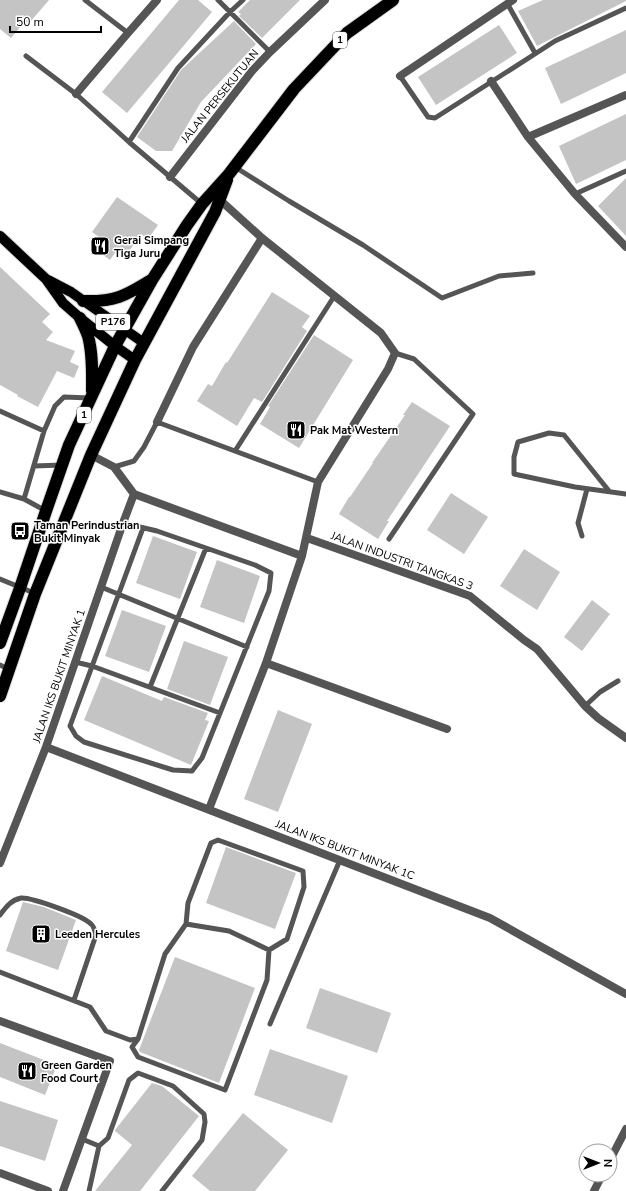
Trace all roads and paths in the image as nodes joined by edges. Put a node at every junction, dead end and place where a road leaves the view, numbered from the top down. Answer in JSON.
{"nodes":[{"id":1,"x":85,"y":0,"type":"edge"},
{"id":2,"x":157,"y":0,"type":"edge"},
{"id":3,"x":218,"y":0,"type":"edge"},
{"id":4,"x":243,"y":0,"type":"edge"},
{"id":5,"x":325,"y":0,"type":"edge"},
{"id":6,"x":393,"y":0,"type":"edge"},
{"id":7,"x":510,"y":2,"type":"edge"},
{"id":8,"x":626,"y":8,"type":"edge"},
{"id":9,"x":230,"y":12,"type":"junction"},
{"id":10,"x":128,"y":33,"type":"junction"},
{"id":11,"x":270,"y":52,"type":"junction"},
{"id":12,"x":535,"y":53,"type":"junction"},
{"id":13,"x":26,"y":56,"type":"dead end"},
{"id":14,"x":400,"y":76,"type":"joint"},
{"id":15,"x":491,"y":81,"type":"junction"},
{"id":16,"x":76,"y":94,"type":"junction"},
{"id":17,"x":626,"y":96,"type":"edge"},
{"id":18,"x":528,"y":137,"type":"junction"},
{"id":19,"x":129,"y":142,"type":"junction"},
{"id":20,"x":232,"y":170,"type":"junction"},
{"id":21,"x":626,"y":171,"type":"edge"},
{"id":22,"x":170,"y":177,"type":"junction"},
{"id":23,"x":575,"y":194,"type":"junction"},
{"id":24,"x":220,"y":200,"type":"junction"},
{"id":25,"x":202,"y":204,"type":"junction"},
{"id":26,"x":262,"y":238,"type":"junction"},
{"id":27,"x":2,"y":240,"type":"edge"},
{"id":28,"x":626,"y":247,"type":"edge"},
{"id":29,"x":533,"y":273,"type":"dead end"},
{"id":30,"x":46,"y":279,"type":"junction"},
{"id":31,"x":152,"y":280,"type":"junction"},
{"id":32,"x":335,"y":295,"type":"junction"},
{"id":33,"x":83,"y":301,"type":"junction"},
{"id":34,"x":80,"y":318,"type":"junction"},
{"id":35,"x":123,"y":330,"type":"junction"},
{"id":36,"x":144,"y":344,"type":"junction"},
{"id":37,"x":115,"y":346,"type":"junction"},
{"id":38,"x":394,"y":353,"type":"junction"},
{"id":39,"x":135,"y":360,"type":"junction"},
{"id":40,"x":92,"y":398,"type":"junction"},
{"id":41,"x":0,"y":411,"type":"edge"},
{"id":42,"x":157,"y":422,"type":"junction"},
{"id":43,"x":44,"y":431,"type":"junction"},
{"id":44,"x":235,"y":450,"type":"junction"},
{"id":45,"x":91,"y":455,"type":"junction"},
{"id":46,"x":63,"y":465,"type":"junction"},
{"id":47,"x":34,"y":466,"type":"junction"},
{"id":48,"x":114,"y":468,"type":"junction"},
{"id":49,"x":318,"y":482,"type":"junction"},
{"id":50,"x":587,"y":489,"type":"junction"},
{"id":51,"x":609,"y":491,"type":"junction"},
{"id":52,"x":0,"y":492,"type":"edge"},
{"id":53,"x":134,"y":494,"type":"junction"},
{"id":54,"x":626,"y":494,"type":"edge"},
{"id":55,"x":24,"y":499,"type":"junction"},
{"id":56,"x":46,"y":510,"type":"junction"},
{"id":57,"x":123,"y":523,"type":"junction"},
{"id":58,"x":143,"y":528,"type":"junction"},
{"id":59,"x":582,"y":536,"type":"dead end"},
{"id":60,"x":307,"y":538,"type":"junction"},
{"id":61,"x":389,"y":539,"type":"dead end"},
{"id":62,"x":206,"y":548,"type":"junction"},
{"id":63,"x":302,"y":556,"type":"junction"},
{"id":64,"x":0,"y":579,"type":"edge"},
{"id":65,"x":101,"y":587,"type":"junction"},
{"id":66,"x":20,"y":588,"type":"junction"},
{"id":67,"x":35,"y":594,"type":"junction"},
{"id":68,"x":119,"y":594,"type":"junction"},
{"id":69,"x":178,"y":618,"type":"junction"},
{"id":70,"x":0,"y":643,"type":"edge"},
{"id":71,"x":247,"y":647,"type":"junction"},
{"id":72,"x":75,"y":662,"type":"junction"},
{"id":73,"x":266,"y":662,"type":"junction"},
{"id":74,"x":92,"y":666,"type":"junction"},
{"id":75,"x":5,"y":667,"type":"edge"},
{"id":76,"x":618,"y":681,"type":"dead end"},
{"id":77,"x":150,"y":688,"type":"junction"},
{"id":78,"x":0,"y":696,"type":"edge"},
{"id":79,"x":585,"y":706,"type":"junction"},
{"id":80,"x":220,"y":713,"type":"junction"},
{"id":81,"x":447,"y":729,"type":"dead end"},
{"id":82,"x":626,"y":738,"type":"edge"},
{"id":83,"x":46,"y":747,"type":"junction"},
{"id":84,"x":209,"y":809,"type":"junction"},
{"id":85,"x":340,"y":860,"type":"junction"},
{"id":86,"x":0,"y":863,"type":"edge"},
{"id":87,"x":0,"y":915,"type":"edge"},
{"id":88,"x":186,"y":924,"type":"junction"},
{"id":89,"x":269,"y":950,"type":"junction"},
{"id":90,"x":0,"y":972,"type":"edge"},
{"id":91,"x":626,"y":994,"type":"edge"},
{"id":92,"x":74,"y":1000,"type":"junction"},
{"id":93,"x":0,"y":1021,"type":"edge"},
{"id":94,"x":270,"y":1024,"type":"dead end"},
{"id":95,"x":138,"y":1039,"type":"junction"},
{"id":96,"x":626,"y":1129,"type":"edge"},
{"id":97,"x":82,"y":1138,"type":"junction"},
{"id":98,"x":618,"y":1144,"type":"edge"},
{"id":99,"x":99,"y":1146,"type":"junction"},
{"id":100,"x":0,"y":1173,"type":"edge"},
{"id":101,"x":48,"y":1191,"type":"edge"},
{"id":102,"x":63,"y":1191,"type":"edge"},
{"id":103,"x":89,"y":1191,"type":"edge"},
{"id":104,"x":162,"y":1191,"type":"edge"}],
"edges":[{"from":1,"to":10,"type":"lane"},
{"from":2,"to":10,"type":"street"},
{"from":3,"to":9,"type":"lane"},
{"from":4,"to":9,"type":"lane"},
{"from":5,"to":11,"type":"street","name":"JALAN PERSEKUTUAN"},
{"from":6,"to":20,"type":"highway","number":"1"},
{"from":7,"to":12,"type":"lane"},
{"from":7,"to":14,"type":"street"},
{"from":8,"to":12,"type":"lane"},
{"from":9,"to":11,"type":"lane"},
{"from":9,"to":19,"type":"lane"},
{"from":10,"to":16,"type":"street"},
{"from":11,"to":22,"type":"street","name":"JALAN PERSEKUTUAN"},
{"from":12,"to":15,"type":"lane"},
{"from":13,"to":16,"type":"lane"},
{"from":14,"to":15,"type":"lane"},
{"from":15,"to":18,"type":"street"},
{"from":16,"to":19,"type":"lane"},
{"from":17,"to":18,"type":"street"},
{"from":18,"to":23,"type":"street"},
{"from":19,"to":22,"type":"lane"},
{"from":20,"to":24,"type":"highway","number":"1"},
{"from":20,"to":25,"type":"highway","number":"1"},
{"from":20,"to":29,"type":"lane"},
{"from":21,"to":23,"type":"lane"},
{"from":22,"to":25,"type":"lane"},
{"from":23,"to":28,"type":"street"},
{"from":24,"to":26,"type":"street"},
{"from":24,"to":36,"type":"highway","number":"1"},
{"from":25,"to":31,"type":"highway","number":"1"},
{"from":26,"to":32,"type":"street"},
{"from":26,"to":42,"type":"street"},
{"from":27,"to":30,"type":"main road","number":"P176"},
{"from":30,"to":33,"type":"main road","number":"P176"},
{"from":30,"to":34,"type":"main road","number":"P176"},
{"from":31,"to":33,"type":"highway"},
{"from":31,"to":35,"type":"highway","number":"1"},
{"from":32,"to":38,"type":"street"},
{"from":32,"to":44,"type":"lane"},
{"from":33,"to":35,"type":"main road","number":"P176"},
{"from":34,"to":37,"type":"main road","number":"P176"},
{"from":34,"to":40,"type":"highway"},
{"from":35,"to":36,"type":"main road","number":"P176"},
{"from":35,"to":37,"type":"highway","number":"1"},
{"from":36,"to":39,"type":"highway","number":"1"},
{"from":37,"to":39,"type":"main road","number":"P176"},
{"from":37,"to":40,"type":"highway","number":"1"},
{"from":38,"to":49,"type":"street"},
{"from":38,"to":61,"type":"lane"},
{"from":39,"to":45,"type":"highway","number":"1"},
{"from":40,"to":43,"type":"lane"},
{"from":40,"to":46,"type":"highway","number":"1"},
{"from":41,"to":43,"type":"lane"},
{"from":42,"to":44,"type":"lane"},
{"from":42,"to":48,"type":"lane"},
{"from":43,"to":47,"type":"lane"},
{"from":44,"to":49,"type":"lane"},
{"from":45,"to":48,"type":"street"},
{"from":45,"to":67,"type":"highway","number":"1"},
{"from":46,"to":47,"type":"lane"},
{"from":46,"to":56,"type":"highway","number":"1"},
{"from":47,"to":55,"type":"lane"},
{"from":48,"to":53,"type":"street"},
{"from":49,"to":60,"type":"street"},
{"from":50,"to":51,"type":"lane"},
{"from":50,"to":51,"type":"lane"},
{"from":50,"to":59,"type":"lane"},
{"from":51,"to":54,"type":"lane"},
{"from":52,"to":55,"type":"lane"},
{"from":53,"to":57,"type":"street","name":"JALAN IKS BUKIT MINYAK 1"},
{"from":53,"to":63,"type":"street"},
{"from":55,"to":56,"type":"lane"},
{"from":56,"to":66,"type":"highway","number":"1"},
{"from":57,"to":58,"type":"lane"},
{"from":57,"to":65,"type":"street","name":"JALAN IKS BUKIT MINYAK 1"},
{"from":58,"to":62,"type":"lane"},
{"from":58,"to":68,"type":"lane"},
{"from":60,"to":63,"type":"street"},
{"from":60,"to":79,"type":"street","name":"JALAN INDUSTRI TANGKAS 3"},
{"from":62,"to":69,"type":"lane"},
{"from":62,"to":71,"type":"lane"},
{"from":63,"to":73,"type":"street"},
{"from":64,"to":66,"type":"lane"},
{"from":65,"to":68,"type":"lane"},
{"from":65,"to":72,"type":"street","name":"JALAN IKS BUKIT MINYAK 1"},
{"from":66,"to":67,"type":"lane"},
{"from":66,"to":70,"type":"highway","number":"1"},
{"from":67,"to":75,"type":"highway","number":"1"},
{"from":68,"to":69,"type":"lane"},
{"from":68,"to":74,"type":"lane"},
{"from":69,"to":71,"type":"lane"},
{"from":69,"to":77,"type":"lane"},
{"from":71,"to":80,"type":"lane"},
{"from":72,"to":74,"type":"lane"},
{"from":72,"to":83,"type":"street","name":"JALAN IKS BUKIT MINYAK 1"},
{"from":73,"to":81,"type":"street"},
{"from":73,"to":84,"type":"street"},
{"from":74,"to":77,"type":"lane"},
{"from":74,"to":80,"type":"lane"},
{"from":75,"to":78,"type":"highway","number":"1"},
{"from":76,"to":79,"type":"lane"},
{"from":77,"to":80,"type":"lane"},
{"from":79,"to":82,"type":"street","name":"JALAN INDUSTRI TANGKAS 3"},
{"from":83,"to":84,"type":"street","name":"JALAN IKS BUKIT MINYAK 1C"},
{"from":83,"to":86,"type":"street","name":"JALAN IKS BUKIT MINYAK 1"},
{"from":84,"to":85,"type":"street","name":"JALAN IKS BUKIT MINYAK 1C"},
{"from":85,"to":91,"type":"street","name":"JALAN IKS BUKIT MINYAK 1C"},
{"from":85,"to":94,"type":"lane"},
{"from":87,"to":92,"type":"lane"},
{"from":88,"to":89,"type":"lane"},
{"from":88,"to":89,"type":"lane"},
{"from":88,"to":95,"type":"lane"},
{"from":89,"to":95,"type":"lane"},
{"from":90,"to":92,"type":"lane"},
{"from":92,"to":95,"type":"lane"},
{"from":93,"to":97,"type":"street"},
{"from":96,"to":98,"type":"street"},
{"from":97,"to":99,"type":"lane"},
{"from":97,"to":102,"type":"street"},
{"from":99,"to":103,"type":"lane"},
{"from":99,"to":104,"type":"lane"},
{"from":100,"to":101,"type":"street"}]}
